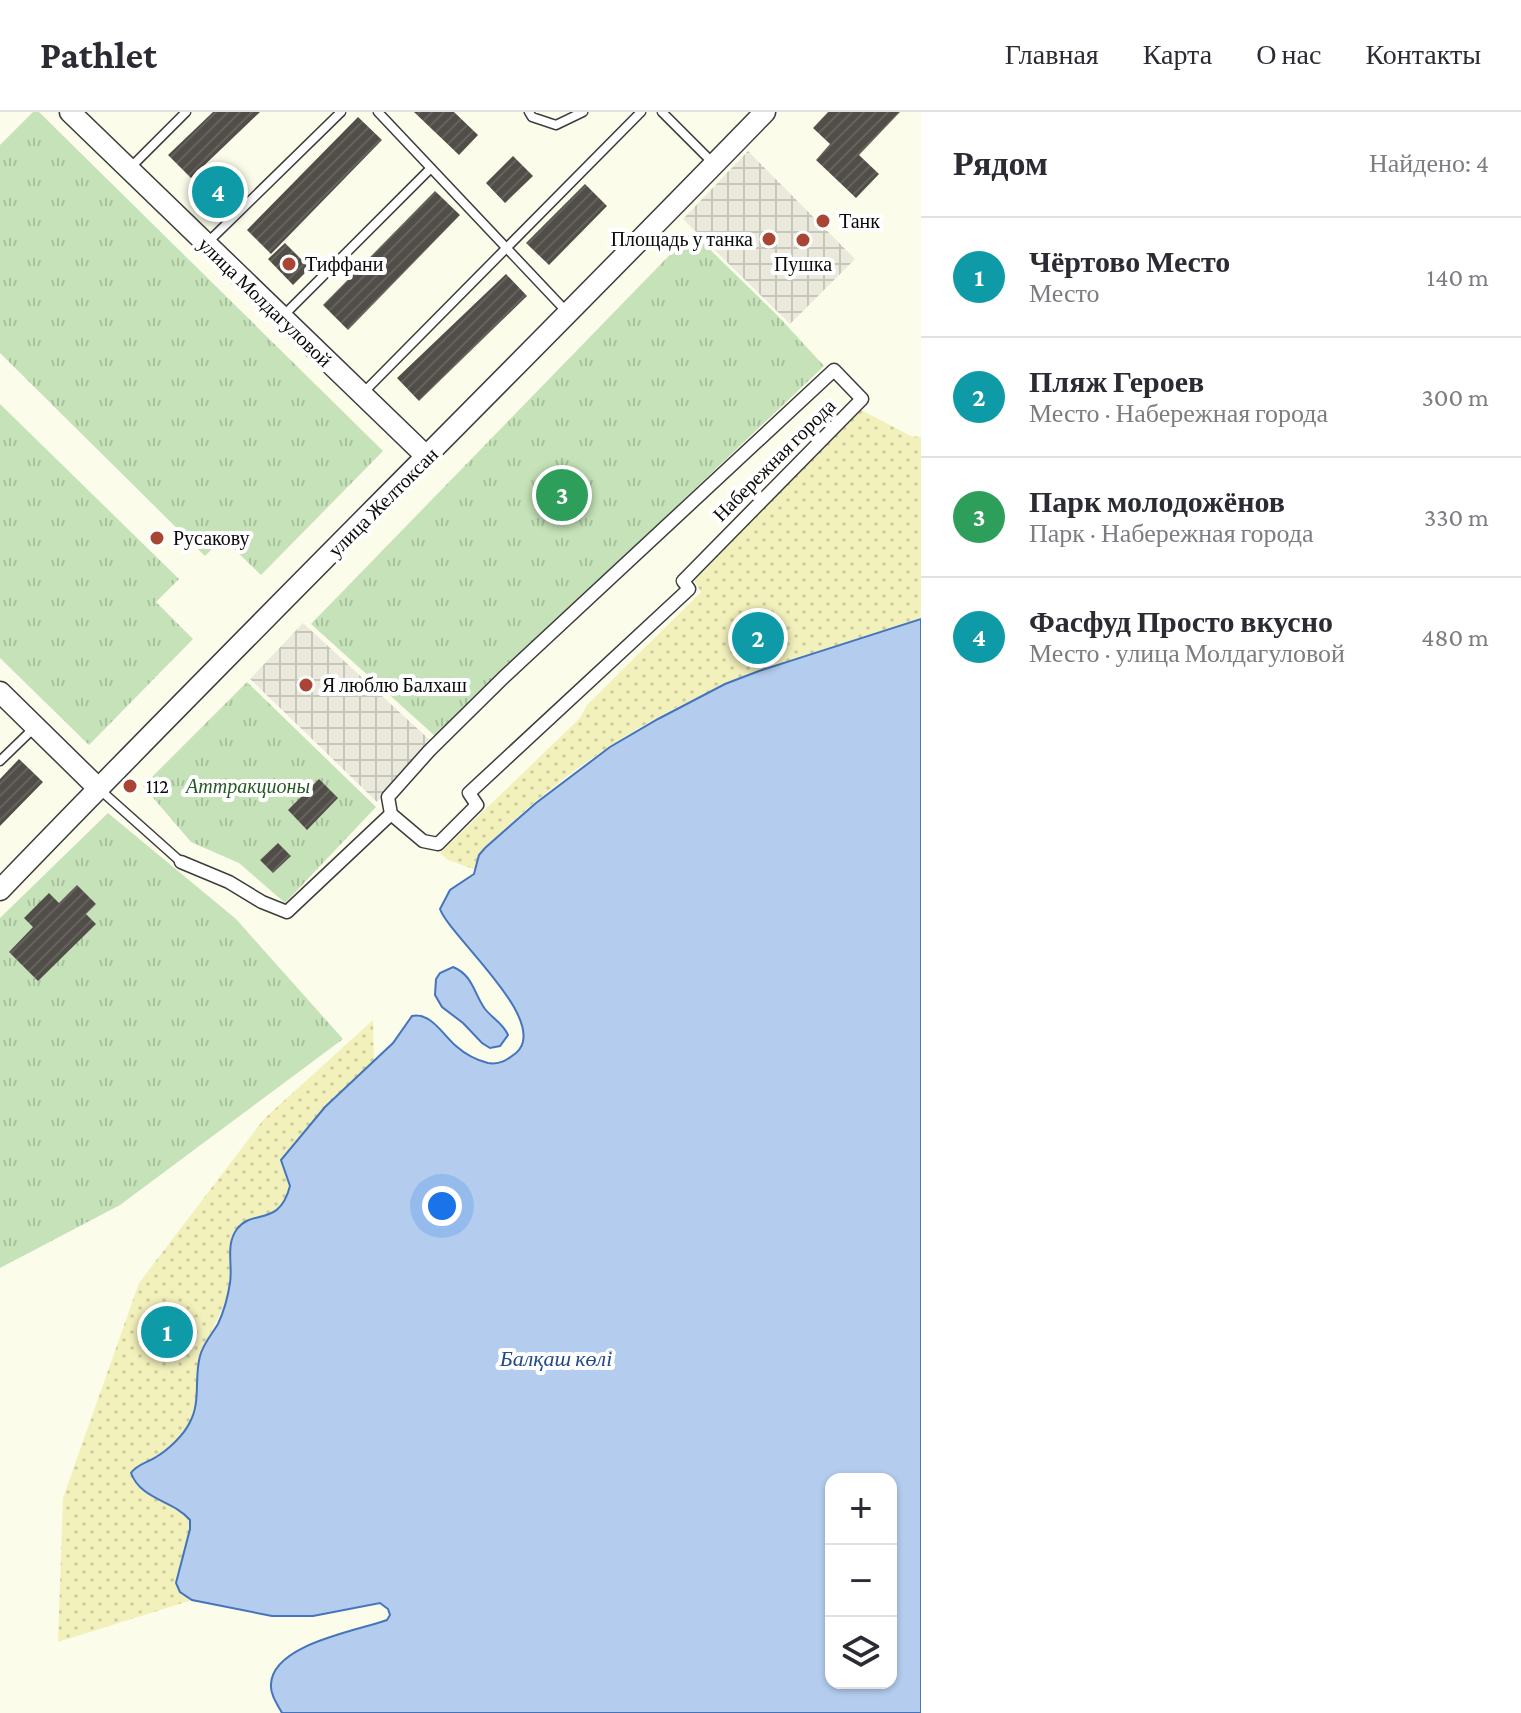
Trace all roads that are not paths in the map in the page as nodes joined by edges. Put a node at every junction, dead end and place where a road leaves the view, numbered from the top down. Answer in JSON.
{"nodes":[{"id":1,"x":70,"y":112,"type":"edge"},
{"id":2,"x":186,"y":112,"type":"edge"},
{"id":3,"x":341,"y":112,"type":"edge"},
{"id":4,"x":378,"y":112,"type":"edge"},
{"id":5,"x":529,"y":112,"type":"edge"},
{"id":6,"x":583,"y":112,"type":"edge"},
{"id":7,"x":641,"y":112,"type":"edge"},
{"id":8,"x":662,"y":112,"type":"edge"},
{"id":9,"x":765,"y":112,"type":"edge"},
{"id":10,"x":715,"y":165,"type":"junction"},
{"id":11,"x":431,"y":168,"type":"junction"},
{"id":12,"x":128,"y":169,"type":"junction"},
{"id":13,"x":206,"y":244,"type":"junction"},
{"id":14,"x":508,"y":250,"type":"junction"},
{"id":15,"x":569,"y":315,"type":"junction"},
{"id":16,"x":281,"y":318,"type":"junction"},
{"id":17,"x":361,"y":395,"type":"junction"},
{"id":18,"x":427,"y":457,"type":"junction"},
{"id":19,"x":0,"y":692,"type":"edge"},
{"id":20,"x":35,"y":727,"type":"junction"},
{"id":21,"x":0,"y":761,"type":"edge"},
{"id":22,"x":98,"y":788,"type":"junction"},
{"id":23,"x":391,"y":814,"type":"junction"},
{"id":24,"x":181,"y":862,"type":"joint"},
{"id":25,"x":0,"y":890,"type":"edge"}],
"edges":[{"from":1,"to":12,"type":"street","name":"улица Молдагуловой"},
{"from":2,"to":12,"type":"lane"},
{"from":3,"to":13,"type":"lane"},
{"from":4,"to":11,"type":"lane"},
{"from":5,"to":6,"type":"lane"},
{"from":7,"to":14,"type":"lane"},
{"from":8,"to":10,"type":"lane"},
{"from":9,"to":10,"type":"street","name":"улица Желтоксан"},
{"from":10,"to":15,"type":"street","name":"улица Желтоксан"},
{"from":11,"to":14,"type":"lane"},
{"from":11,"to":16,"type":"lane"},
{"from":12,"to":13,"type":"street","name":"улица Молдагуловой"},
{"from":13,"to":16,"type":"street","name":"улица Молдагуловой"},
{"from":14,"to":15,"type":"lane"},
{"from":14,"to":17,"type":"lane"},
{"from":15,"to":18,"type":"street","name":"улица Желтоксан"},
{"from":16,"to":17,"type":"street","name":"улица Молдагуловой"},
{"from":17,"to":18,"type":"street","name":"улица Молдагуловой"},
{"from":18,"to":22,"type":"street","name":"улица Желтоксан"},
{"from":19,"to":20,"type":"street"},
{"from":20,"to":21,"type":"lane"},
{"from":20,"to":22,"type":"street"},
{"from":22,"to":24,"type":"lane"},
{"from":22,"to":25,"type":"street","name":"улица Желтоксан"},
{"from":23,"to":23,"type":"street","name":"Набережная города"},
{"from":23,"to":24,"type":"street","name":"Набережная города"}]}
